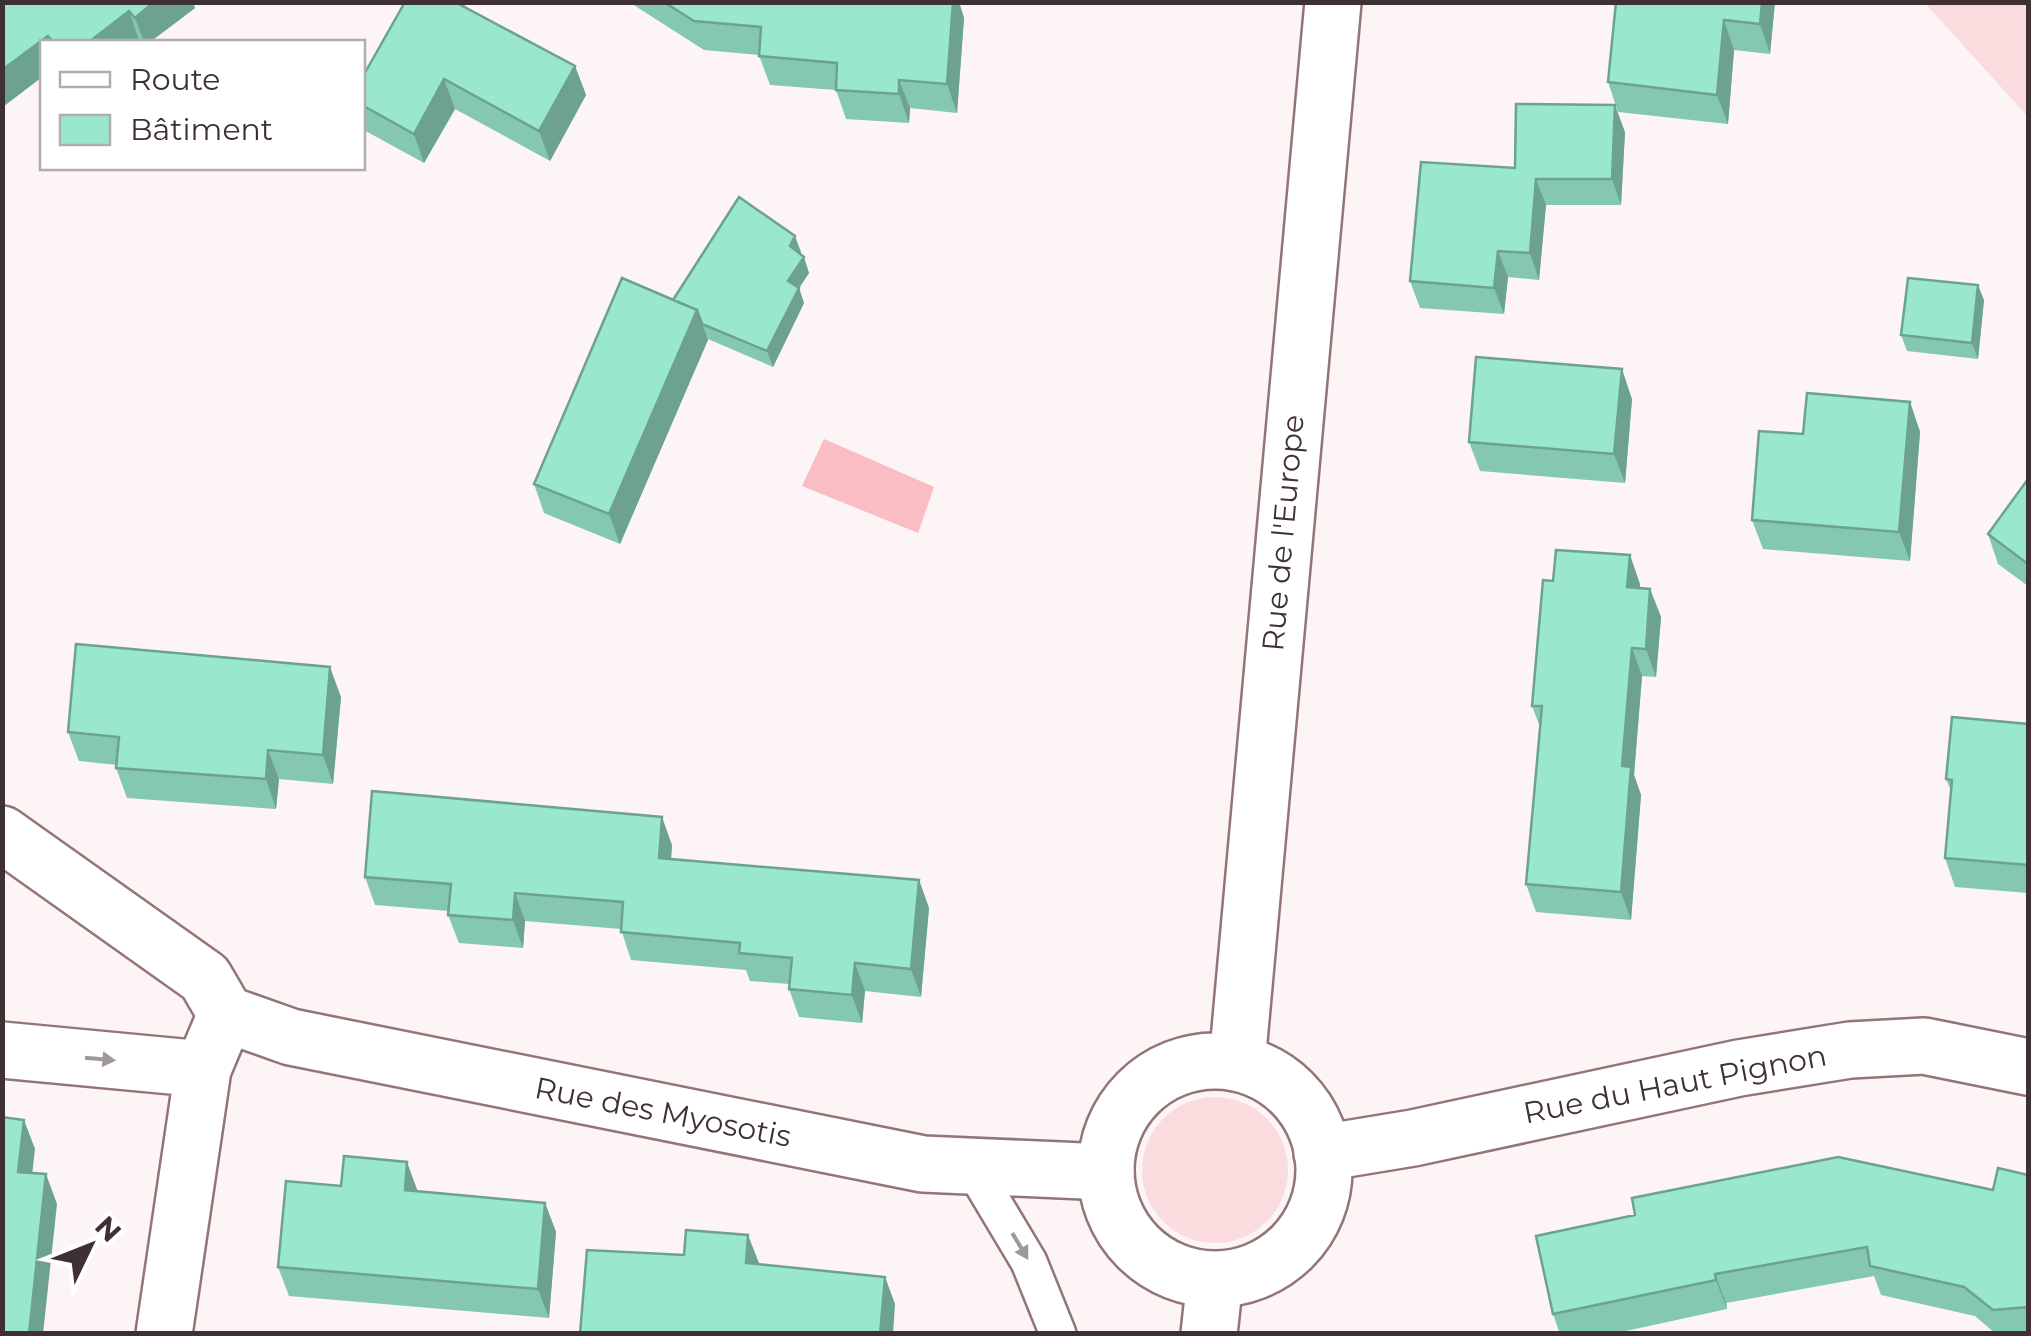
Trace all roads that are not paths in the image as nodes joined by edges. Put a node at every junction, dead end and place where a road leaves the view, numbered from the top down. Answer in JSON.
{"nodes":[{"id":1,"x":1333,"y":2,"type":"edge"},
{"id":2,"x":2,"y":834,"type":"edge"},
{"id":3,"x":226,"y":1014,"type":"junction"},
{"id":4,"x":2,"y":1050,"type":"edge"},
{"id":5,"x":1236,"y":1063,"type":"junction"},
{"id":6,"x":2028,"y":1068,"type":"edge"},
{"id":7,"x":203,"y":1069,"type":"junction"},
{"id":8,"x":1322,"y":1153,"type":"junction"},
{"id":9,"x":971,"y":1165,"type":"junction"},
{"id":10,"x":1106,"y":1172,"type":"junction"},
{"id":11,"x":1215,"y":1279,"type":"junction"},
{"id":12,"x":164,"y":1334,"type":"edge"},
{"id":13,"x":1058,"y":1334,"type":"edge"},
{"id":14,"x":1209,"y":1334,"type":"edge"}],
"edges":[{"from":1,"to":5,"type":"street","name":"Rue de l'Europe"},
{"from":2,"to":3,"type":"street"},
{"from":3,"to":7,"type":"street"},
{"from":3,"to":9,"type":"street","name":"Rue des Myosotis"},
{"from":4,"to":7,"type":"street","one_way":true},
{"from":5,"to":8,"type":"street"},
{"from":5,"to":10,"type":"street"},
{"from":6,"to":8,"type":"street","name":"Rue du Haut Pignon"},
{"from":7,"to":12,"type":"street"},
{"from":8,"to":11,"type":"street"},
{"from":9,"to":10,"type":"street","name":"Rue des Myosotis"},
{"from":9,"to":13,"type":"lane","one_way":true},
{"from":10,"to":11,"type":"street"},
{"from":11,"to":14,"type":"street"}]}
